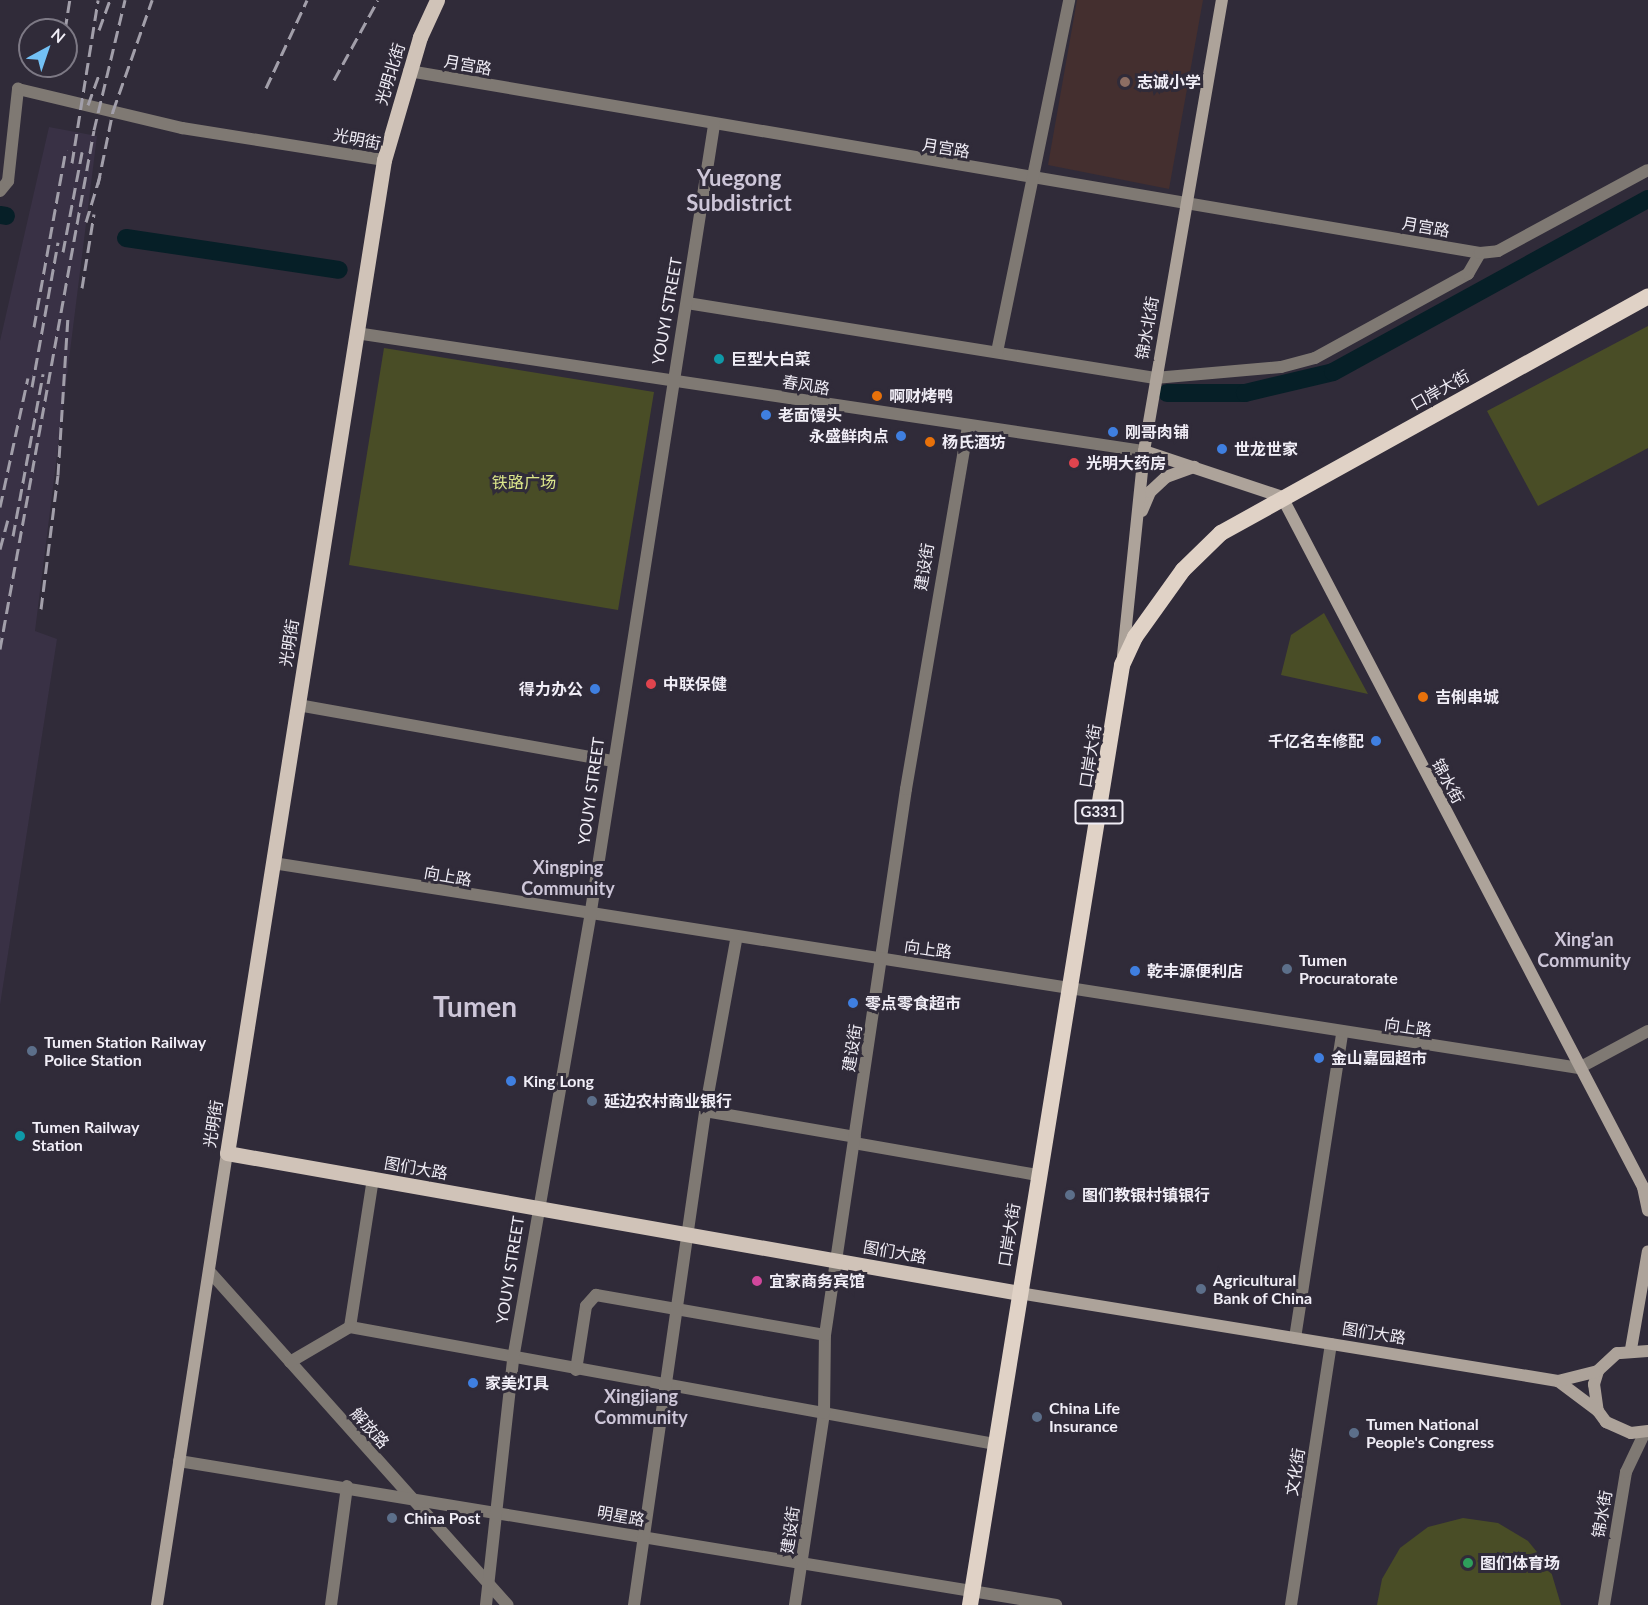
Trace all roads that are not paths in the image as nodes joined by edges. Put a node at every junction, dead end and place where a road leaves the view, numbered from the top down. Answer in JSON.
{"nodes":[{"id":1,"x":437,"y":0,"type":"edge"},
{"id":2,"x":1069,"y":0,"type":"edge"},
{"id":3,"x":1222,"y":0,"type":"edge"},
{"id":4,"x":409,"y":71,"type":"junction"},
{"id":5,"x":714,"y":125,"type":"junction"},
{"id":6,"x":384,"y":160,"type":"junction"},
{"id":7,"x":1648,"y":170,"type":"edge"},
{"id":8,"x":1034,"y":179,"type":"junction"},
{"id":9,"x":0,"y":191,"type":"edge"},
{"id":10,"x":1187,"y":202,"type":"junction"},
{"id":11,"x":1480,"y":253,"type":"junction"},
{"id":12,"x":1648,"y":296,"type":"edge"},
{"id":13,"x":687,"y":303,"type":"junction"},
{"id":14,"x":356,"y":333,"type":"junction"},
{"id":15,"x":997,"y":352,"type":"junction"},
{"id":16,"x":1155,"y":378,"type":"junction"},
{"id":17,"x":671,"y":381,"type":"junction"},
{"id":18,"x":968,"y":427,"type":"junction"},
{"id":19,"x":1144,"y":451,"type":"junction"},
{"id":20,"x":1196,"y":467,"type":"junction"},
{"id":21,"x":1282,"y":497,"type":"junction"},
{"id":22,"x":1136,"y":526,"type":"junction"},
{"id":23,"x":1122,"y":665,"type":"junction"},
{"id":24,"x":297,"y":705,"type":"junction"},
{"id":25,"x":612,"y":761,"type":"junction"},
{"id":26,"x":273,"y":863,"type":"junction"},
{"id":27,"x":590,"y":917,"type":"junction"},
{"id":28,"x":736,"y":940,"type":"junction"},
{"id":29,"x":882,"y":960,"type":"junction"},
{"id":30,"x":1072,"y":986,"type":"junction"},
{"id":31,"x":1648,"y":1031,"type":"edge"},
{"id":32,"x":1342,"y":1034,"type":"junction"},
{"id":33,"x":1579,"y":1068,"type":"junction"},
{"id":34,"x":705,"y":1111,"type":"junction"},
{"id":35,"x":854,"y":1140,"type":"junction"},
{"id":36,"x":227,"y":1153,"type":"junction"},
{"id":37,"x":1037,"y":1175,"type":"junction"},
{"id":38,"x":374,"y":1178,"type":"junction"},
{"id":39,"x":536,"y":1207,"type":"junction"},
{"id":40,"x":1648,"y":1210,"type":"edge"},
{"id":41,"x":687,"y":1234,"type":"junction"},
{"id":42,"x":1648,"y":1251,"type":"edge"},
{"id":43,"x":837,"y":1260,"type":"junction"},
{"id":44,"x":209,"y":1271,"type":"junction"},
{"id":45,"x":1019,"y":1293,"type":"junction"},
{"id":46,"x":676,"y":1310,"type":"junction"},
{"id":47,"x":350,"y":1327,"type":"junction"},
{"id":48,"x":825,"y":1335,"type":"junction"},
{"id":49,"x":1295,"y":1338,"type":"junction"},
{"id":50,"x":1331,"y":1344,"type":"junction"},
{"id":51,"x":1630,"y":1349,"type":"junction"},
{"id":52,"x":1648,"y":1351,"type":"edge"},
{"id":53,"x":513,"y":1359,"type":"junction"},
{"id":54,"x":290,"y":1362,"type":"junction"},
{"id":55,"x":576,"y":1370,"type":"junction"},
{"id":56,"x":1598,"y":1371,"type":"junction"},
{"id":57,"x":1558,"y":1381,"type":"junction"},
{"id":58,"x":665,"y":1386,"type":"junction"},
{"id":59,"x":1598,"y":1411,"type":"junction"},
{"id":60,"x":824,"y":1413,"type":"junction"},
{"id":61,"x":1646,"y":1432,"type":"edge"},
{"id":62,"x":995,"y":1444,"type":"junction"},
{"id":63,"x":179,"y":1461,"type":"junction"},
{"id":64,"x":347,"y":1486,"type":"junction"},
{"id":65,"x":408,"y":1495,"type":"junction"},
{"id":66,"x":500,"y":1512,"type":"junction"},
{"id":67,"x":647,"y":1538,"type":"junction"},
{"id":68,"x":802,"y":1565,"type":"junction"},
{"id":69,"x":490,"y":1585,"type":"junction"},
{"id":70,"x":971,"y":1598,"type":"edge"},
{"id":71,"x":157,"y":1605,"type":"edge"},
{"id":72,"x":331,"y":1605,"type":"edge"},
{"id":73,"x":486,"y":1605,"type":"edge"},
{"id":74,"x":508,"y":1605,"type":"edge"},
{"id":75,"x":634,"y":1605,"type":"edge"},
{"id":76,"x":795,"y":1605,"type":"edge"},
{"id":77,"x":1056,"y":1605,"type":"edge"},
{"id":78,"x":1291,"y":1605,"type":"edge"},
{"id":79,"x":1604,"y":1605,"type":"edge"}],
"edges":[{"from":1,"to":4,"type":"main road","name":"光明北街"},
{"from":2,"to":8,"type":"street"},
{"from":3,"to":10,"type":"main road","name":"锦水北街"},
{"from":4,"to":5,"type":"street","name":"月宫路"},
{"from":4,"to":6,"type":"main road","name":"光明北街"},
{"from":5,"to":8,"type":"street","name":"月宫路"},
{"from":5,"to":13,"type":"street","name":"YOUYI STREET"},
{"from":6,"to":9,"type":"street","name":"光明街"},
{"from":6,"to":14,"type":"main road","name":"光明街"},
{"from":7,"to":11,"type":"street"},
{"from":8,"to":10,"type":"street","name":"月宫路"},
{"from":8,"to":15,"type":"street"},
{"from":10,"to":11,"type":"street","name":"月宫路"},
{"from":10,"to":16,"type":"main road","name":"锦水北街"},
{"from":11,"to":16,"type":"street"},
{"from":12,"to":21,"type":"highway","name":"口岸大街","number":"G331"},
{"from":13,"to":15,"type":"street"},
{"from":13,"to":17,"type":"street","name":"YOUYI STREET"},
{"from":14,"to":17,"type":"street","name":"春风路"},
{"from":14,"to":24,"type":"main road","name":"光明街"},
{"from":15,"to":16,"type":"street"},
{"from":16,"to":19,"type":"main road","name":"锦水北街"},
{"from":17,"to":18,"type":"street","name":"春风路"},
{"from":17,"to":25,"type":"street","name":"YOUYI STREET"},
{"from":18,"to":19,"type":"street","name":"春风路"},
{"from":18,"to":29,"type":"street","name":"建设街"},
{"from":19,"to":20,"type":"main road"},
{"from":19,"to":22,"type":"main road","name":"锦水北街"},
{"from":20,"to":21,"type":"main road"},
{"from":20,"to":22,"type":"main road"},
{"from":21,"to":23,"type":"highway","name":"口岸大街","number":"G331"},
{"from":21,"to":33,"type":"main road","name":"锦水街"},
{"from":22,"to":23,"type":"main road","name":"锦水北街"},
{"from":23,"to":30,"type":"highway","name":"口岸大街","number":"G331"},
{"from":24,"to":25,"type":"street"},
{"from":24,"to":26,"type":"main road","name":"光明街"},
{"from":25,"to":27,"type":"street","name":"YOUYI STREET"},
{"from":26,"to":27,"type":"street","name":"向上路"},
{"from":26,"to":36,"type":"main road","name":"光明街"},
{"from":27,"to":28,"type":"street","name":"向上路"},
{"from":27,"to":39,"type":"street","name":"YOUYI STREET"},
{"from":28,"to":29,"type":"street","name":"向上路"},
{"from":28,"to":34,"type":"street"},
{"from":29,"to":30,"type":"street","name":"向上路"},
{"from":29,"to":35,"type":"street","name":"建设街"},
{"from":30,"to":32,"type":"street","name":"向上路"},
{"from":30,"to":37,"type":"highway","name":"口岸大街","number":"G331"},
{"from":31,"to":33,"type":"street"},
{"from":32,"to":33,"type":"street","name":"向上路"},
{"from":32,"to":49,"type":"street"},
{"from":33,"to":40,"type":"main road","name":"锦水街"},
{"from":34,"to":35,"type":"street"},
{"from":34,"to":41,"type":"street"},
{"from":35,"to":37,"type":"street"},
{"from":35,"to":43,"type":"street","name":"建设街"},
{"from":36,"to":38,"type":"main road","name":"图们大路"},
{"from":36,"to":44,"type":"main road","name":"光明街"},
{"from":37,"to":45,"type":"highway","name":"口岸大街","number":"G331"},
{"from":38,"to":39,"type":"main road","name":"图们大路"},
{"from":38,"to":47,"type":"street"},
{"from":39,"to":41,"type":"main road","name":"图们大路"},
{"from":39,"to":53,"type":"street","name":"YOUYI STREET"},
{"from":41,"to":43,"type":"main road","name":"图们大路"},
{"from":41,"to":46,"type":"street"},
{"from":42,"to":51,"type":"main road"},
{"from":43,"to":45,"type":"main road","name":"图们大路"},
{"from":43,"to":48,"type":"street","name":"建设街"},
{"from":44,"to":54,"type":"street","name":"解放路"},
{"from":44,"to":63,"type":"main road","name":"光明街"},
{"from":45,"to":49,"type":"main road","name":"图们大路"},
{"from":45,"to":62,"type":"highway","name":"口岸大街","number":"G331"},
{"from":46,"to":48,"type":"street"},
{"from":46,"to":55,"type":"street"},
{"from":46,"to":58,"type":"street"},
{"from":47,"to":53,"type":"street"},
{"from":47,"to":54,"type":"street"},
{"from":48,"to":60,"type":"street","name":"建设街"},
{"from":49,"to":50,"type":"main road","name":"图们大路"},
{"from":50,"to":57,"type":"main road","name":"图们大路"},
{"from":50,"to":78,"type":"street","name":"文化街"},
{"from":51,"to":52,"type":"main road"},
{"from":51,"to":56,"type":"main road"},
{"from":53,"to":55,"type":"street"},
{"from":53,"to":66,"type":"street","name":"YOUYI STREET"},
{"from":54,"to":65,"type":"street","name":"解放路"},
{"from":55,"to":58,"type":"street"},
{"from":56,"to":57,"type":"main road"},
{"from":56,"to":59,"type":"main road"},
{"from":57,"to":59,"type":"main road"},
{"from":58,"to":60,"type":"street"},
{"from":58,"to":67,"type":"street"},
{"from":59,"to":61,"type":"main road"},
{"from":60,"to":62,"type":"street"},
{"from":60,"to":68,"type":"street","name":"建设街"},
{"from":61,"to":79,"type":"street","name":"锦水街"},
{"from":62,"to":70,"type":"highway","name":"口岸大街","number":"G331"},
{"from":63,"to":64,"type":"street","name":"明星路"},
{"from":63,"to":71,"type":"main road","name":"光明街"},
{"from":64,"to":65,"type":"street","name":"明星路"},
{"from":64,"to":72,"type":"street"},
{"from":65,"to":66,"type":"street","name":"明星路"},
{"from":65,"to":69,"type":"street","name":"解放路"},
{"from":66,"to":67,"type":"street","name":"明星路"},
{"from":66,"to":69,"type":"street","name":"YOUYI STREET"},
{"from":67,"to":68,"type":"street","name":"明星路"},
{"from":67,"to":75,"type":"street"},
{"from":68,"to":70,"type":"street","name":"明星路"},
{"from":68,"to":76,"type":"street","name":"建设街"},
{"from":69,"to":73,"type":"street","name":"YOUYI STREET"},
{"from":69,"to":74,"type":"street","name":"解放路"},
{"from":70,"to":77,"type":"street","name":"明星路"}]}
